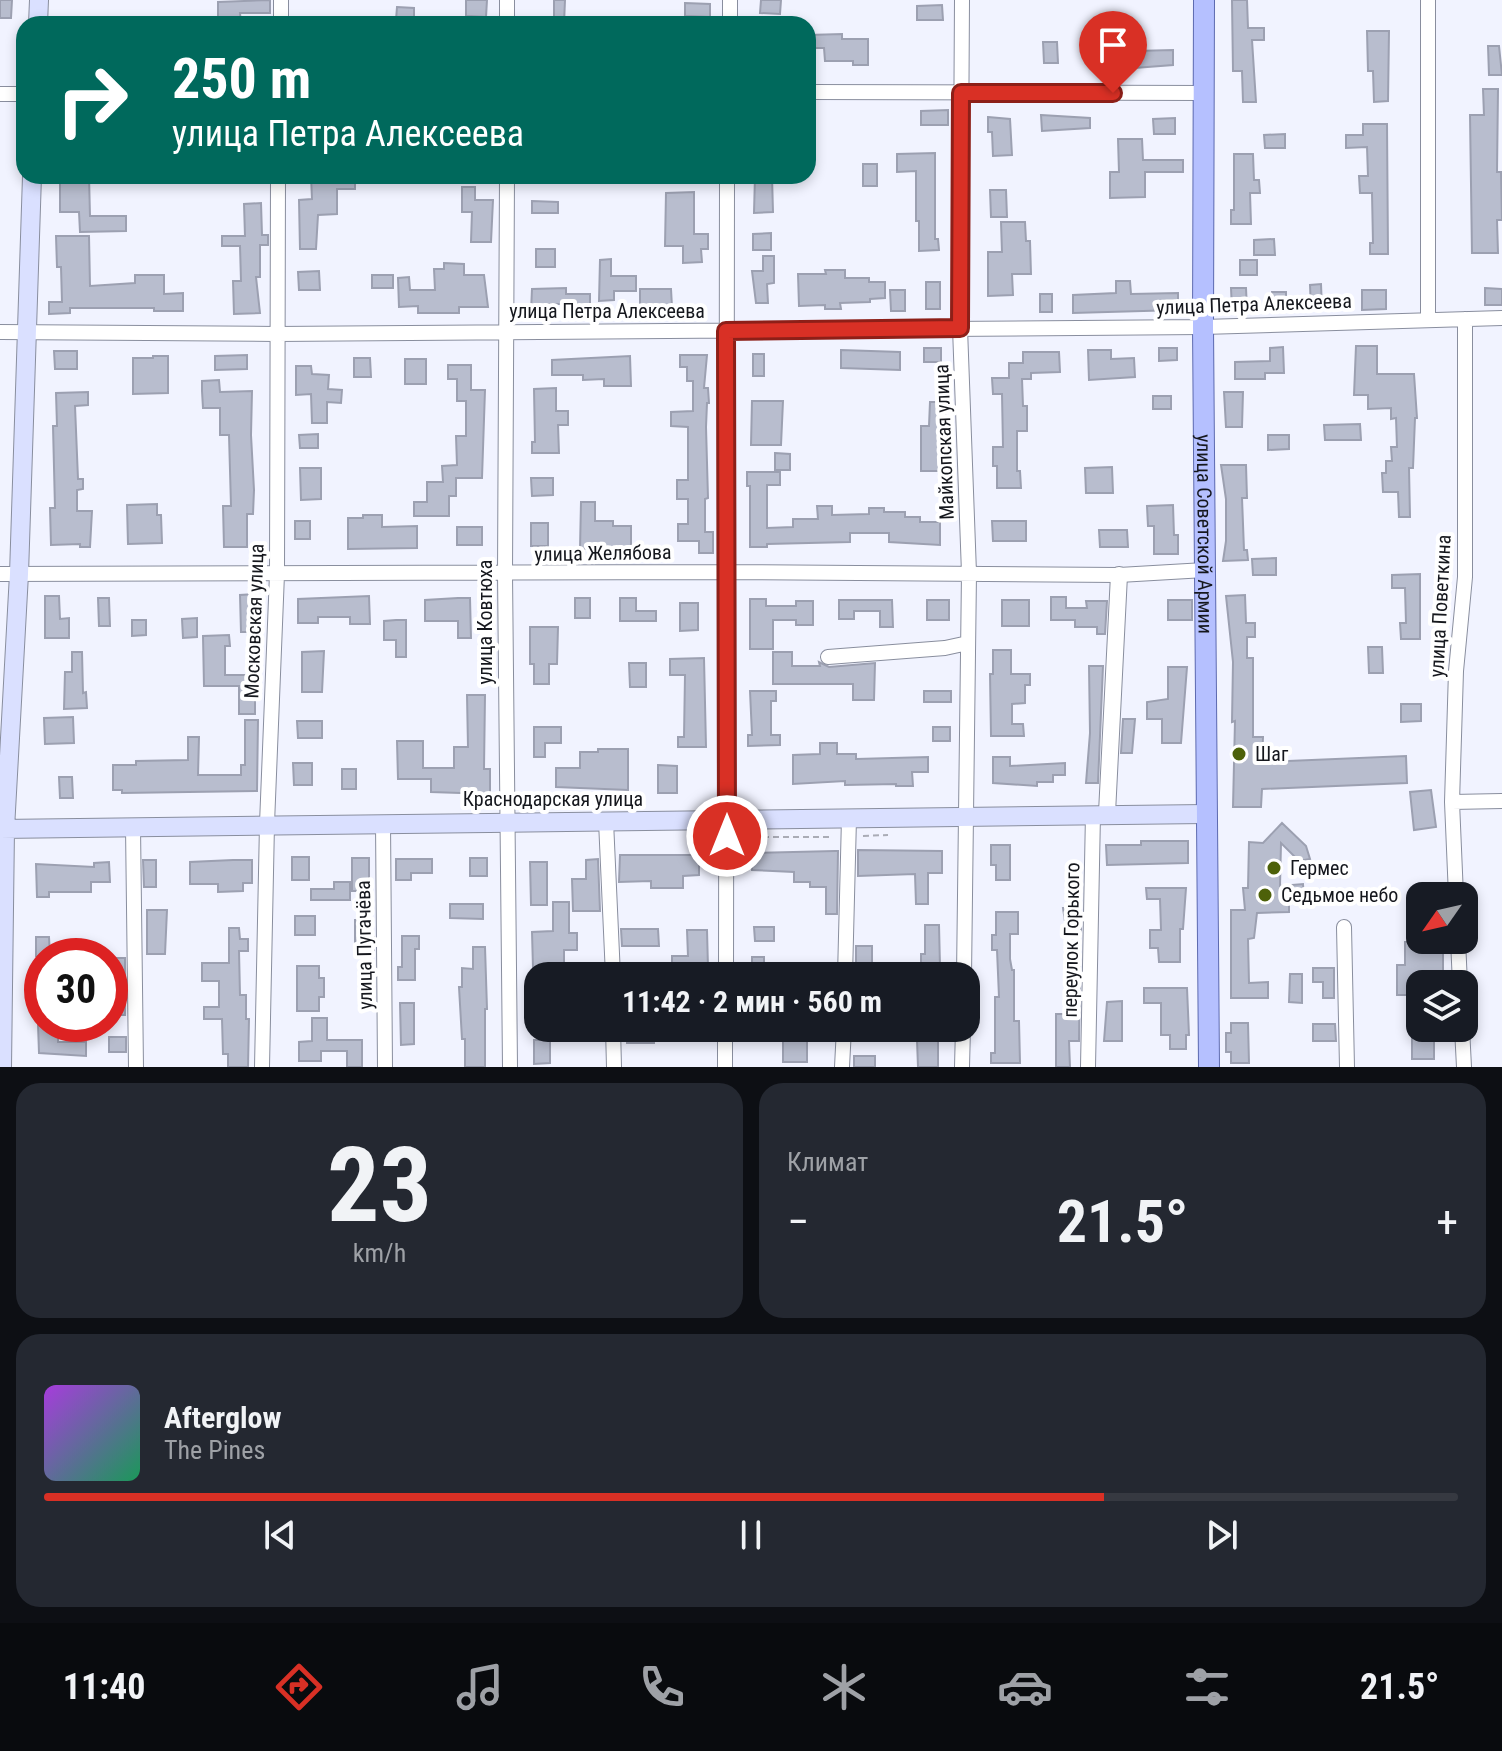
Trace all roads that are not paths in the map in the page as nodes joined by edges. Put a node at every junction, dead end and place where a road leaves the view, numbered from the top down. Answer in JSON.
{"nodes":[{"id":1,"x":962,"y":0,"type":"edge"},
{"id":2,"x":1204,"y":0,"type":"edge"},
{"id":3,"x":1428,"y":0,"type":"edge"},
{"id":4,"x":816,"y":92,"type":"edge"},
{"id":5,"x":961,"y":93,"type":"junction"},
{"id":6,"x":1205,"y":93,"type":"junction"},
{"id":7,"x":32,"y":184,"type":"edge"},
{"id":8,"x":278,"y":184,"type":"edge"},
{"id":9,"x":507,"y":184,"type":"edge"},
{"id":10,"x":727,"y":184,"type":"edge"},
{"id":11,"x":1502,"y":318,"type":"edge"},
{"id":12,"x":1428,"y":319,"type":"junction"},
{"id":13,"x":1465,"y":319,"type":"junction"},
{"id":14,"x":1203,"y":327,"type":"junction"},
{"id":15,"x":960,"y":328,"type":"junction"},
{"id":16,"x":506,"y":331,"type":"junction"},
{"id":17,"x":726,"y":331,"type":"junction"},
{"id":18,"x":0,"y":332,"type":"edge"},
{"id":19,"x":26,"y":333,"type":"junction"},
{"id":20,"x":276,"y":334,"type":"junction"},
{"id":21,"x":1205,"y":570,"type":"junction"},
{"id":22,"x":725,"y":572,"type":"junction"},
{"id":23,"x":969,"y":573,"type":"junction"},
{"id":24,"x":10,"y":574,"type":"edge"},
{"id":25,"x":277,"y":574,"type":"junction"},
{"id":26,"x":505,"y":574,"type":"junction"},
{"id":27,"x":1119,"y":575,"type":"junction"},
{"id":28,"x":968,"y":643,"type":"junction"},
{"id":29,"x":828,"y":657,"type":"dead end"},
{"id":30,"x":1502,"y":801,"type":"edge"},
{"id":31,"x":1452,"y":802,"type":"junction"},
{"id":32,"x":1100,"y":814,"type":"junction"},
{"id":33,"x":1206,"y":814,"type":"junction"},
{"id":34,"x":966,"y":816,"type":"junction"},
{"id":35,"x":849,"y":818,"type":"junction"},
{"id":36,"x":727,"y":820,"type":"junction"},
{"id":37,"x":507,"y":821,"type":"junction"},
{"id":38,"x":606,"y":821,"type":"junction"},
{"id":39,"x":383,"y":823,"type":"junction"},
{"id":40,"x":267,"y":824,"type":"junction"},
{"id":41,"x":133,"y":827,"type":"junction"},
{"id":42,"x":2,"y":829,"type":"edge"},
{"id":43,"x":1455,"y":882,"type":"edge"},
{"id":44,"x":1344,"y":927,"type":"dead end"},
{"id":45,"x":612,"y":962,"type":"edge"},
{"id":46,"x":726,"y":962,"type":"edge"},
{"id":47,"x":845,"y":962,"type":"edge"},
{"id":48,"x":964,"y":962,"type":"edge"},
{"id":49,"x":2,"y":996,"type":"edge"},
{"id":50,"x":613,"y":1042,"type":"edge"},
{"id":51,"x":725,"y":1042,"type":"edge"},
{"id":52,"x":843,"y":1042,"type":"edge"},
{"id":53,"x":963,"y":1042,"type":"edge"},
{"id":54,"x":1463,"y":1042,"type":"edge"},
{"id":55,"x":2,"y":1067,"type":"edge"},
{"id":56,"x":136,"y":1067,"type":"edge"},
{"id":57,"x":262,"y":1067,"type":"edge"},
{"id":58,"x":385,"y":1067,"type":"edge"},
{"id":59,"x":510,"y":1067,"type":"edge"},
{"id":60,"x":614,"y":1067,"type":"edge"},
{"id":61,"x":725,"y":1067,"type":"edge"},
{"id":62,"x":842,"y":1067,"type":"edge"},
{"id":63,"x":962,"y":1067,"type":"edge"},
{"id":64,"x":1088,"y":1067,"type":"edge"},
{"id":65,"x":1209,"y":1067,"type":"edge"},
{"id":66,"x":1347,"y":1067,"type":"edge"},
{"id":67,"x":1464,"y":1067,"type":"edge"}],
"edges":[{"from":1,"to":5,"type":"street","name":"Майкопская улица"},
{"from":2,"to":6,"type":"main road","name":"улица Советской Армии"},
{"from":3,"to":12,"type":"street"},
{"from":4,"to":5,"type":"street"},
{"from":5,"to":6,"type":"street"},
{"from":5,"to":15,"type":"street","name":"Майкопская улица"},
{"from":6,"to":14,"type":"main road","name":"улица Советской Армии"},
{"from":7,"to":19,"type":"main road"},
{"from":8,"to":20,"type":"street","name":"Московская улица"},
{"from":9,"to":16,"type":"street","name":"улица Ковтюха"},
{"from":10,"to":17,"type":"street"},
{"from":11,"to":13,"type":"street","name":"улица Петра Алексеева"},
{"from":12,"to":13,"type":"street","name":"улица Петра Алексеева"},
{"from":12,"to":14,"type":"street","name":"улица Петра Алексеева"},
{"from":13,"to":31,"type":"street","name":"улица Поветкина"},
{"from":14,"to":15,"type":"street","name":"улица Петра Алексеева"},
{"from":14,"to":21,"type":"main road","name":"улица Советской Армии"},
{"from":15,"to":17,"type":"street","name":"улица Петра Алексеева"},
{"from":15,"to":23,"type":"street","name":"Майкопская улица"},
{"from":16,"to":17,"type":"street","name":"улица Петра Алексеева"},
{"from":16,"to":20,"type":"street","name":"улица Петра Алексеева"},
{"from":16,"to":26,"type":"street","name":"улица Ковтюха"},
{"from":17,"to":22,"type":"street"},
{"from":18,"to":19,"type":"street","name":"улица Петра Алексеева"},
{"from":19,"to":20,"type":"street","name":"улица Петра Алексеева"},
{"from":19,"to":24,"type":"main road"},
{"from":20,"to":25,"type":"street","name":"Московская улица"},
{"from":21,"to":27,"type":"street","name":"улица Желябова"},
{"from":21,"to":33,"type":"main road","name":"улица Советской Армии"},
{"from":22,"to":23,"type":"street","name":"улица Желябова"},
{"from":22,"to":26,"type":"street","name":"улица Желябова"},
{"from":22,"to":36,"type":"street"},
{"from":23,"to":27,"type":"street","name":"улица Желябова"},
{"from":23,"to":28,"type":"street","name":"Майкопская улица"},
{"from":24,"to":25,"type":"street","name":"улица Желябова"},
{"from":24,"to":42,"type":"main road"},
{"from":25,"to":26,"type":"street","name":"улица Желябова"},
{"from":25,"to":40,"type":"street","name":"Московская улица"},
{"from":26,"to":37,"type":"street","name":"улица Ковтюха"},
{"from":27,"to":32,"type":"street"},
{"from":28,"to":29,"type":"street"},
{"from":28,"to":34,"type":"street","name":"Майкопская улица"},
{"from":30,"to":31,"type":"street"},
{"from":31,"to":43,"type":"street","name":"улица Поветкина"},
{"from":32,"to":33,"type":"main road","name":"Краснодарская улица"},
{"from":32,"to":34,"type":"main road","name":"Краснодарская улица"},
{"from":32,"to":64,"type":"street","name":"переулок Горького"},
{"from":33,"to":65,"type":"main road","name":"улица Советской Армии"},
{"from":34,"to":35,"type":"main road","name":"Краснодарская улица"},
{"from":34,"to":48,"type":"street","name":"Майкопская улица"},
{"from":35,"to":36,"type":"main road","name":"Краснодарская улица"},
{"from":35,"to":47,"type":"street"},
{"from":36,"to":38,"type":"main road","name":"Краснодарская улица"},
{"from":36,"to":46,"type":"street"},
{"from":37,"to":38,"type":"main road","name":"Краснодарская улица"},
{"from":37,"to":39,"type":"main road","name":"Краснодарская улица"},
{"from":37,"to":59,"type":"street","name":"улица Ковтюха"},
{"from":38,"to":45,"type":"street"},
{"from":39,"to":40,"type":"main road","name":"Краснодарская улица"},
{"from":39,"to":58,"type":"street","name":"улица Пугачёва"},
{"from":40,"to":41,"type":"main road","name":"Краснодарская улица"},
{"from":40,"to":57,"type":"street","name":"Московская улица"},
{"from":41,"to":42,"type":"main road","name":"Краснодарская улица"},
{"from":41,"to":56,"type":"street"},
{"from":42,"to":49,"type":"main road"},
{"from":44,"to":66,"type":"street"},
{"from":49,"to":55,"type":"main road"},
{"from":50,"to":60,"type":"street"},
{"from":51,"to":61,"type":"street"},
{"from":52,"to":62,"type":"street"},
{"from":53,"to":63,"type":"street"},
{"from":54,"to":67,"type":"street"}]}
